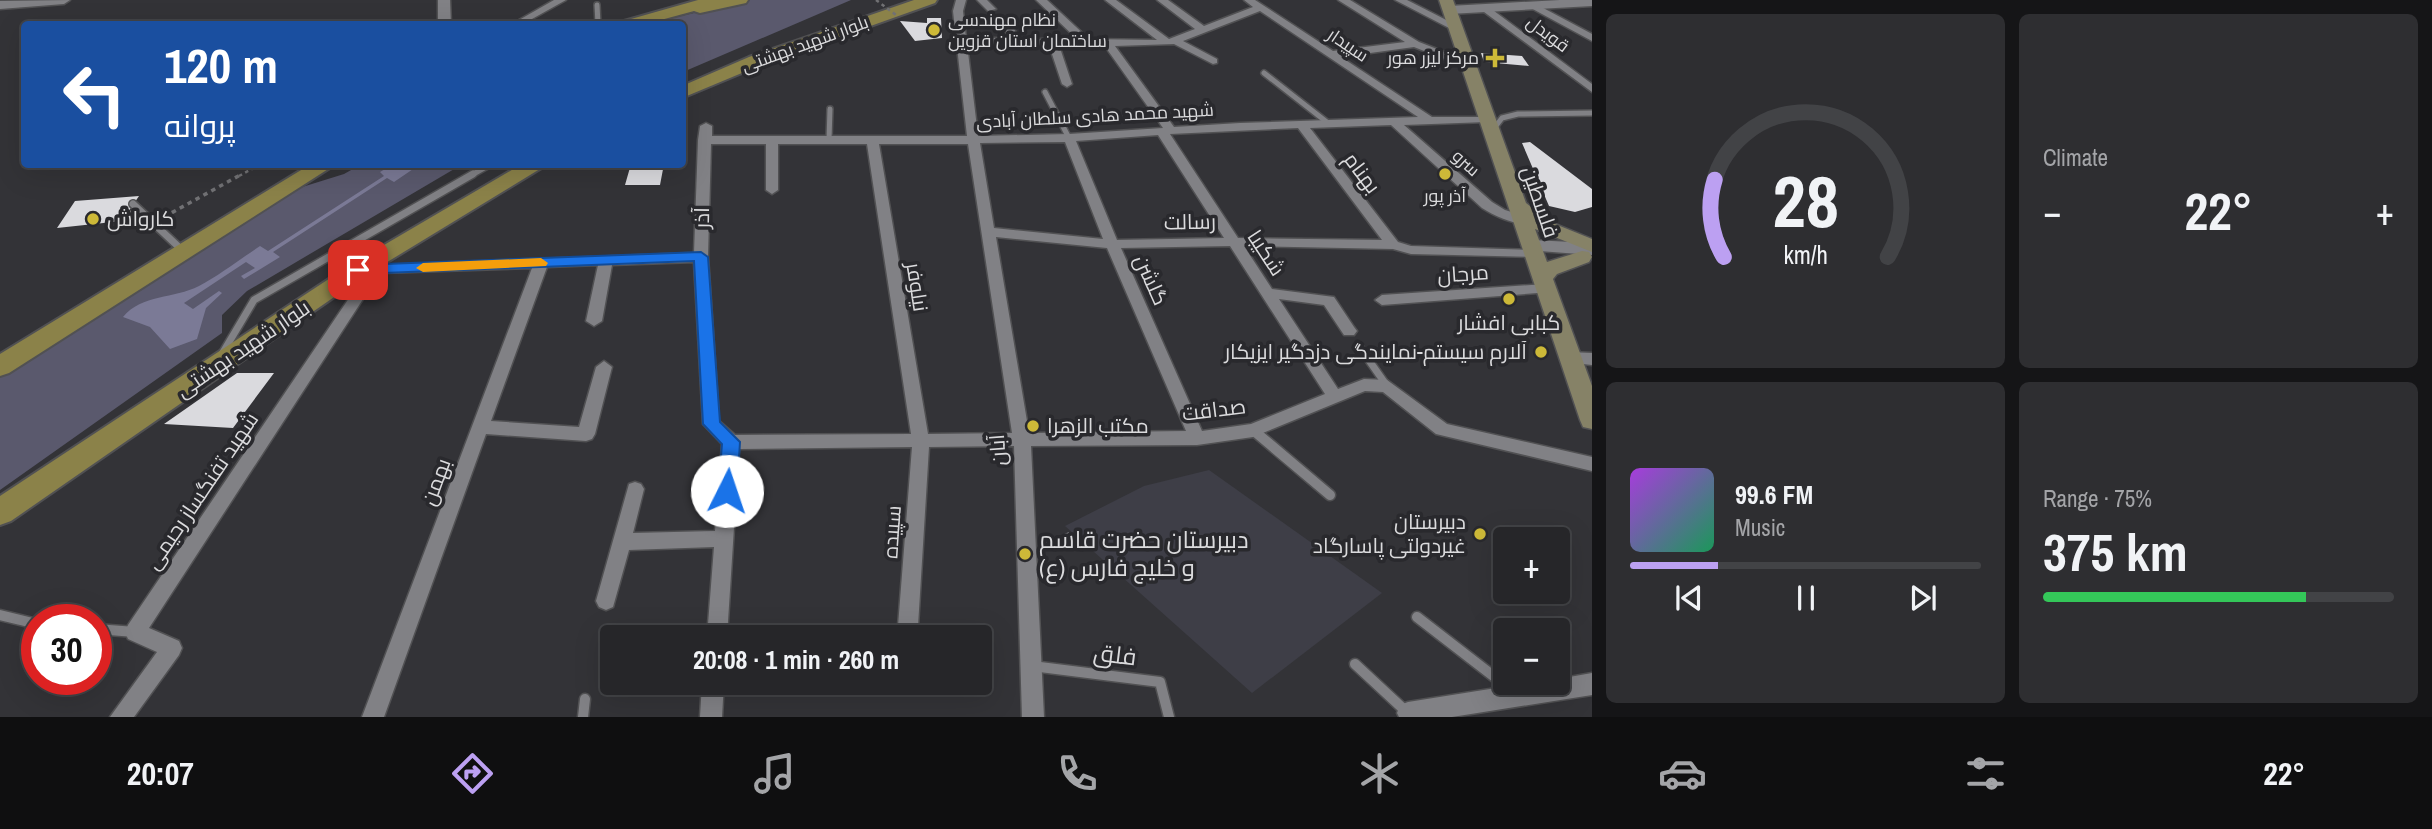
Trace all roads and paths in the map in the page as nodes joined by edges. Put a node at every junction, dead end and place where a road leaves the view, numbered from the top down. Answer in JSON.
{"nodes":[{"id":1,"x":64,"y":0,"type":"edge"},
{"id":2,"x":444,"y":0,"type":"edge"},
{"id":3,"x":561,"y":0,"type":"edge"},
{"id":4,"x":716,"y":0,"type":"edge"},
{"id":5,"x":740,"y":0,"type":"edge"},
{"id":6,"x":876,"y":0,"type":"edge"},
{"id":7,"x":885,"y":0,"type":"edge"},
{"id":8,"x":982,"y":0,"type":"edge"},
{"id":9,"x":1041,"y":0,"type":"edge"},
{"id":10,"x":1110,"y":0,"type":"edge"},
{"id":11,"x":1162,"y":0,"type":"edge"},
{"id":12,"x":1249,"y":0,"type":"edge"},
{"id":13,"x":1343,"y":0,"type":"edge"},
{"id":14,"x":1400,"y":0,"type":"edge"},
{"id":15,"x":928,"y":1,"type":"edge"},
{"id":16,"x":1592,"y":2,"type":"edge"},
{"id":17,"x":1515,"y":3,"type":"edge"},
{"id":18,"x":0,"y":5,"type":"edge"},
{"id":19,"x":597,"y":5,"type":"dead end"},
{"id":20,"x":959,"y":5,"type":"edge"},
{"id":21,"x":1532,"y":5,"type":"junction"},
{"id":22,"x":1483,"y":7,"type":"junction"},
{"id":23,"x":1260,"y":8,"type":"junction"},
{"id":24,"x":991,"y":9,"type":"dead end"},
{"id":25,"x":1450,"y":12,"type":"edge"},
{"id":26,"x":660,"y":14,"type":"junction"},
{"id":27,"x":896,"y":15,"type":"dead end"},
{"id":28,"x":1005,"y":20,"type":"dead end"},
{"id":29,"x":445,"y":21,"type":"edge"},
{"id":30,"x":522,"y":21,"type":"edge"},
{"id":31,"x":598,"y":21,"type":"edge"},
{"id":32,"x":639,"y":21,"type":"edge"},
{"id":33,"x":1203,"y":30,"type":"junction"},
{"id":34,"x":1592,"y":38,"type":"edge"},
{"id":35,"x":962,"y":41,"type":"junction"},
{"id":36,"x":1015,"y":41,"type":"junction"},
{"id":37,"x":1053,"y":42,"type":"junction"},
{"id":38,"x":1086,"y":42,"type":"junction"},
{"id":39,"x":1107,"y":42,"type":"junction"},
{"id":40,"x":1172,"y":42,"type":"junction"},
{"id":41,"x":1415,"y":44,"type":"junction"},
{"id":42,"x":1330,"y":55,"type":"junction"},
{"id":43,"x":1213,"y":61,"type":"dead end"},
{"id":44,"x":1469,"y":65,"type":"junction"},
{"id":45,"x":1264,"y":73,"type":"dead end"},
{"id":46,"x":686,"y":78,"type":"edge"},
{"id":47,"x":686,"y":82,"type":"edge"},
{"id":48,"x":1067,"y":84,"type":"dead end"},
{"id":49,"x":1592,"y":89,"type":"edge"},
{"id":50,"x":686,"y":91,"type":"edge"},
{"id":51,"x":1045,"y":92,"type":"dead end"},
{"id":52,"x":830,"y":110,"type":"dead end"},
{"id":53,"x":1592,"y":113,"type":"edge"},
{"id":54,"x":1429,"y":120,"type":"junction"},
{"id":55,"x":1393,"y":121,"type":"junction"},
{"id":56,"x":1328,"y":123,"type":"junction"},
{"id":57,"x":1301,"y":124,"type":"junction"},
{"id":58,"x":1490,"y":125,"type":"junction"},
{"id":59,"x":1166,"y":131,"type":"junction"},
{"id":60,"x":705,"y":133,"type":"joint"},
{"id":61,"x":1069,"y":138,"type":"junction"},
{"id":62,"x":829,"y":139,"type":"junction"},
{"id":63,"x":872,"y":139,"type":"junction"},
{"id":64,"x":772,"y":140,"type":"junction"},
{"id":65,"x":973,"y":141,"type":"junction"},
{"id":66,"x":254,"y":168,"type":"edge"},
{"id":67,"x":319,"y":168,"type":"edge"},
{"id":68,"x":484,"y":168,"type":"edge"},
{"id":69,"x":539,"y":168,"type":"edge"},
{"id":70,"x":772,"y":190,"type":"dead end"},
{"id":71,"x":133,"y":204,"type":"dead end"},
{"id":72,"x":142,"y":213,"type":"junction"},
{"id":73,"x":1520,"y":213,"type":"junction"},
{"id":74,"x":125,"y":216,"type":"dead end"},
{"id":75,"x":153,"y":223,"type":"junction"},
{"id":76,"x":988,"y":232,"type":"junction"},
{"id":77,"x":1234,"y":242,"type":"junction"},
{"id":78,"x":1112,"y":244,"type":"junction"},
{"id":79,"x":1393,"y":245,"type":"junction"},
{"id":80,"x":1533,"y":250,"type":"junction"},
{"id":81,"x":183,"y":251,"type":"junction"},
{"id":82,"x":1589,"y":252,"type":"edge"},
{"id":83,"x":701,"y":257,"type":"junction"},
{"id":84,"x":606,"y":260,"type":"junction"},
{"id":85,"x":541,"y":263,"type":"junction"},
{"id":86,"x":367,"y":270,"type":"junction"},
{"id":87,"x":1545,"y":284,"type":"junction"},
{"id":88,"x":1267,"y":293,"type":"junction"},
{"id":89,"x":1382,"y":300,"type":"dead end"},
{"id":90,"x":594,"y":321,"type":"dead end"},
{"id":91,"x":1349,"y":331,"type":"dead end"},
{"id":92,"x":1361,"y":349,"type":"dead end"},
{"id":93,"x":1570,"y":358,"type":"junction"},
{"id":94,"x":1592,"y":359,"type":"edge"},
{"id":95,"x":0,"y":366,"type":"edge"},
{"id":96,"x":604,"y":367,"type":"dead end"},
{"id":97,"x":214,"y":368,"type":"junction"},
{"id":98,"x":1387,"y":386,"type":"junction"},
{"id":99,"x":1335,"y":397,"type":"junction"},
{"id":100,"x":1592,"y":419,"type":"edge"},
{"id":101,"x":481,"y":427,"type":"junction"},
{"id":102,"x":1254,"y":430,"type":"junction"},
{"id":103,"x":1196,"y":438,"type":"junction"},
{"id":104,"x":1022,"y":439,"type":"junction"},
{"id":105,"x":921,"y":440,"type":"junction"},
{"id":106,"x":731,"y":442,"type":"junction"},
{"id":107,"x":1592,"y":464,"type":"edge"},
{"id":108,"x":635,"y":489,"type":"dead end"},
{"id":109,"x":1330,"y":495,"type":"dead end"},
{"id":110,"x":0,"y":512,"type":"edge"},
{"id":111,"x":1072,"y":533,"type":"dead end"},
{"id":112,"x":724,"y":539,"type":"junction"},
{"id":113,"x":621,"y":542,"type":"junction"},
{"id":114,"x":1025,"y":554,"type":"junction"},
{"id":115,"x":606,"y":601,"type":"dead end"},
{"id":116,"x":0,"y":615,"type":"edge"},
{"id":117,"x":1417,"y":617,"type":"dead end"},
{"id":118,"x":21,"y":620,"type":"edge"},
{"id":119,"x":718,"y":625,"type":"edge"},
{"id":120,"x":908,"y":625,"type":"edge"},
{"id":121,"x":112,"y":630,"type":"edge"},
{"id":122,"x":135,"y":632,"type":"junction"},
{"id":123,"x":1354,"y":664,"type":"dead end"},
{"id":124,"x":1029,"y":666,"type":"junction"},
{"id":125,"x":1592,"y":684,"type":"edge"},
{"id":126,"x":712,"y":695,"type":"edge"},
{"id":127,"x":1520,"y":696,"type":"junction"},
{"id":128,"x":585,"y":699,"type":"dead end"},
{"id":129,"x":1410,"y":715,"type":"edge"},
{"id":130,"x":121,"y":717,"type":"edge"},
{"id":131,"x":373,"y":717,"type":"edge"},
{"id":132,"x":583,"y":717,"type":"edge"},
{"id":133,"x":711,"y":717,"type":"edge"},
{"id":134,"x":1033,"y":717,"type":"edge"},
{"id":135,"x":1169,"y":717,"type":"edge"}],
"edges":[{"from":1,"to":18,"type":"street"},
{"from":2,"to":29,"type":"street"},
{"from":3,"to":30,"type":"street"},
{"from":4,"to":26,"type":"main road"},
{"from":5,"to":26,"type":"main road"},
{"from":6,"to":27,"type":"path","bridge":true},
{"from":7,"to":46,"type":"main road"},
{"from":8,"to":24,"type":"street"},
{"from":9,"to":38,"type":"street"},
{"from":10,"to":40,"type":"street"},
{"from":11,"to":33,"type":"street"},
{"from":12,"to":23,"type":"street","name":"سپیدار"},
{"from":13,"to":41,"type":"street"},
{"from":14,"to":25,"type":"street"},
{"from":15,"to":20,"type":"street"},
{"from":15,"to":47,"type":"main road"},
{"from":15,"to":50,"type":"main road","name":"بلوار شهید بهشتی"},
{"from":16,"to":21,"type":"street"},
{"from":17,"to":21,"type":"street"},
{"from":17,"to":22,"type":"street"},
{"from":19,"to":31,"type":"lane"},
{"from":20,"to":35,"type":"street","name":"آبان"},
{"from":21,"to":34,"type":"street"},
{"from":22,"to":25,"type":"street"},
{"from":22,"to":49,"type":"street","name":"قویدل"},
{"from":23,"to":33,"type":"street"},
{"from":23,"to":42,"type":"street","name":"سپیدار"},
{"from":25,"to":44,"type":"main road","name":"فلسطین"},
{"from":26,"to":32,"type":"main road"},
{"from":28,"to":36,"type":"street"},
{"from":33,"to":40,"type":"street"},
{"from":35,"to":36,"type":"street"},
{"from":35,"to":65,"type":"street","name":"آبان"},
{"from":36,"to":37,"type":"street"},
{"from":37,"to":38,"type":"street"},
{"from":37,"to":48,"type":"street"},
{"from":38,"to":39,"type":"street"},
{"from":39,"to":40,"type":"street"},
{"from":39,"to":59,"type":"street","name":"شکیبا"},
{"from":40,"to":43,"type":"street"},
{"from":41,"to":42,"type":"street"},
{"from":41,"to":44,"type":"street"},
{"from":42,"to":54,"type":"street","name":"سپیدار"},
{"from":44,"to":58,"type":"main road","name":"فلسطین"},
{"from":45,"to":56,"type":"lane"},
{"from":51,"to":61,"type":"lane"},
{"from":52,"to":62,"type":"lane"},
{"from":53,"to":58,"type":"lane"},
{"from":54,"to":55,"type":"street","name":"شهید محمد هادی سلطان آبادی"},
{"from":54,"to":58,"type":"street","name":"شهید محمد هادی سلطان آبادی"},
{"from":55,"to":56,"type":"street","name":"شهید محمد هادی سلطان آبادی"},
{"from":55,"to":73,"type":"street","name":"سرو"},
{"from":56,"to":57,"type":"street","name":"شهید محمد هادی سلطان آبادی"},
{"from":57,"to":59,"type":"street","name":"شهید محمد هادی سلطان آبادی"},
{"from":57,"to":79,"type":"street","name":"بهنام"},
{"from":58,"to":73,"type":"main road","name":"فلسطین"},
{"from":59,"to":61,"type":"street","name":"شهید محمد هادی سلطان آبادی"},
{"from":59,"to":77,"type":"street","name":"شکیبا"},
{"from":60,"to":64,"type":"street","name":"شهید محمد هادی سلطان آبادی"},
{"from":60,"to":83,"type":"street","name":"آذر"},
{"from":61,"to":65,"type":"street","name":"شهید محمد هادی سلطان آبادی"},
{"from":61,"to":78,"type":"street","name":"گلشن"},
{"from":62,"to":63,"type":"street","name":"شهید محمد هادی سلطان آبادی"},
{"from":62,"to":64,"type":"street","name":"شهید محمد هادی سلطان آبادی"},
{"from":63,"to":65,"type":"street","name":"شهید محمد هادی سلطان آبادی"},
{"from":63,"to":105,"type":"street","name":"نیلوفر"},
{"from":64,"to":70,"type":"street"},
{"from":65,"to":76,"type":"street","name":"آبان"},
{"from":66,"to":75,"type":"path"},
{"from":67,"to":81,"type":"main road"},
{"from":68,"to":97,"type":"lane"},
{"from":69,"to":86,"type":"main road","name":"بلوار شهید بهشتی"},
{"from":71,"to":72,"type":"lane"},
{"from":72,"to":74,"type":"lane"},
{"from":72,"to":75,"type":"lane"},
{"from":73,"to":80,"type":"main road","name":"فلسطین"},
{"from":73,"to":82,"type":"main road"},
{"from":75,"to":81,"type":"lane"},
{"from":76,"to":78,"type":"street","name":"رسالت"},
{"from":76,"to":104,"type":"street","name":"آبان"},
{"from":77,"to":78,"type":"street","name":"رسالت"},
{"from":77,"to":79,"type":"street","name":"رسالت"},
{"from":77,"to":88,"type":"street","name":"شکیبا"},
{"from":78,"to":103,"type":"street","name":"گلشن"},
{"from":79,"to":80,"type":"street","name":"رسالت"},
{"from":80,"to":82,"type":"street"},
{"from":80,"to":87,"type":"main road","name":"فلسطین"},
{"from":81,"to":95,"type":"main road"},
{"from":82,"to":87,"type":"main road"},
{"from":83,"to":84,"type":"street"},
{"from":83,"to":106,"type":"street","name":"آذر"},
{"from":84,"to":85,"type":"street"},
{"from":84,"to":90,"type":"street"},
{"from":85,"to":86,"type":"street"},
{"from":85,"to":101,"type":"street","name":"بهمن"},
{"from":86,"to":97,"type":"main road","name":"بلوار شهید بهشتی"},
{"from":86,"to":122,"type":"street","name":"شهید تفنگساز رحیمی"},
{"from":87,"to":89,"type":"street","name":"مرجان"},
{"from":87,"to":93,"type":"main road","name":"فلسطین"},
{"from":88,"to":91,"type":"street"},
{"from":88,"to":99,"type":"street","name":"شکیبا"},
{"from":92,"to":98,"type":"lane"},
{"from":93,"to":94,"type":"street"},
{"from":93,"to":100,"type":"main road","name":"فلسطین"},
{"from":96,"to":101,"type":"street"},
{"from":97,"to":110,"type":"main road","name":"بلوار شهید بهشتی"},
{"from":98,"to":99,"type":"street","name":"صداقت"},
{"from":98,"to":107,"type":"street"},
{"from":99,"to":102,"type":"street","name":"صداقت"},
{"from":101,"to":131,"type":"street","name":"بهمن"},
{"from":102,"to":103,"type":"street","name":"صداقت"},
{"from":102,"to":109,"type":"lane"},
{"from":103,"to":104,"type":"street","name":"صداقت"},
{"from":104,"to":105,"type":"street","name":"صداقت"},
{"from":104,"to":114,"type":"street","name":"آبان"},
{"from":105,"to":106,"type":"street","name":"صداقت"},
{"from":105,"to":120,"type":"street","name":"سپیده"},
{"from":106,"to":112,"type":"street"},
{"from":108,"to":113,"type":"street"},
{"from":111,"to":114,"type":"path"},
{"from":112,"to":113,"type":"street"},
{"from":112,"to":119,"type":"street"},
{"from":113,"to":115,"type":"street"},
{"from":114,"to":124,"type":"street","name":"آبان"},
{"from":116,"to":118,"type":"lane"},
{"from":117,"to":127,"type":"lane"},
{"from":121,"to":122,"type":"lane"},
{"from":122,"to":130,"type":"street"},
{"from":123,"to":129,"type":"lane"},
{"from":124,"to":134,"type":"street","name":"آبان"},
{"from":124,"to":135,"type":"lane","name":"فلق"},
{"from":125,"to":127,"type":"street"},
{"from":126,"to":133,"type":"street"},
{"from":127,"to":129,"type":"street"},
{"from":128,"to":132,"type":"lane"}]}
